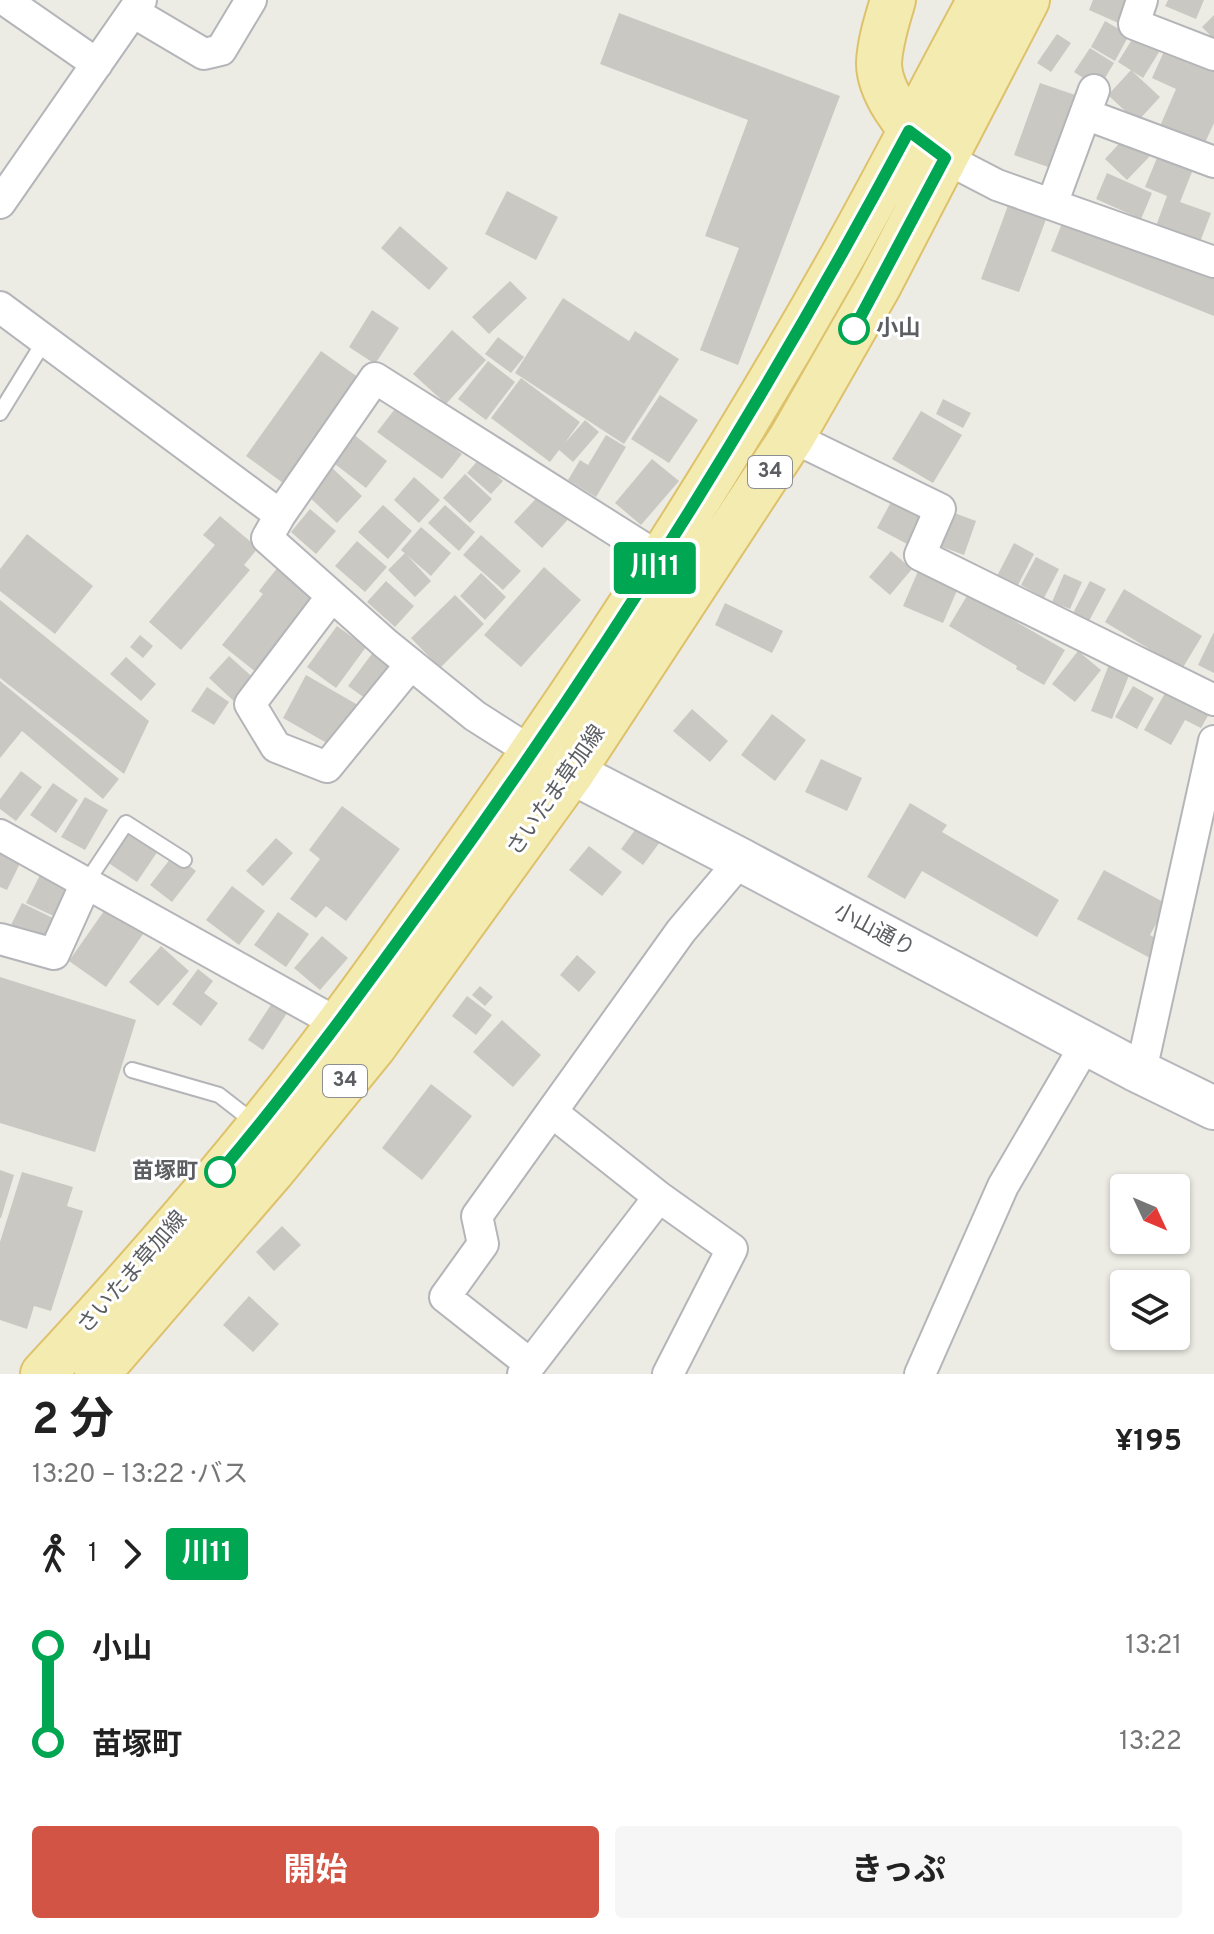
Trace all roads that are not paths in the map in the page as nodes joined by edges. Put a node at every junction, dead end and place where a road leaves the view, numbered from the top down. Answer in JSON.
{"nodes":[{"id":1,"x":5,"y":0,"type":"edge"},
{"id":2,"x":251,"y":0,"type":"edge"},
{"id":3,"x":893,"y":0,"type":"edge"},
{"id":4,"x":980,"y":0,"type":"edge"},
{"id":5,"x":1027,"y":0,"type":"edge"},
{"id":6,"x":1142,"y":0,"type":"edge"},
{"id":7,"x":137,"y":6,"type":"edge"},
{"id":8,"x":1214,"y":55,"type":"edge"},
{"id":9,"x":97,"y":64,"type":"junction"},
{"id":10,"x":909,"y":131,"type":"junction"},
{"id":11,"x":945,"y":158,"type":"junction"},
{"id":12,"x":1214,"y":162,"type":"edge"},
{"id":13,"x":0,"y":203,"type":"edge"},
{"id":14,"x":1052,"y":204,"type":"junction"},
{"id":15,"x":1214,"y":262,"type":"edge"},
{"id":16,"x":0,"y":307,"type":"edge"},
{"id":17,"x":45,"y":340,"type":"junction"},
{"id":18,"x":0,"y":413,"type":"edge"},
{"id":19,"x":792,"y":437,"type":"junction"},
{"id":20,"x":280,"y":515,"type":"junction"},
{"id":21,"x":661,"y":559,"type":"junction"},
{"id":22,"x":332,"y":596,"type":"junction"},
{"id":23,"x":411,"y":664,"type":"junction"},
{"id":24,"x":1214,"y":700,"type":"edge"},
{"id":25,"x":1214,"y":741,"type":"edge"},
{"id":26,"x":533,"y":753,"type":"junction"},
{"id":27,"x":573,"y":771,"type":"junction"},
{"id":28,"x":0,"y":835,"type":"edge"},
{"id":29,"x":184,"y":860,"type":"dead end"},
{"id":30,"x":741,"y":860,"type":"junction"},
{"id":31,"x":86,"y":883,"type":"junction"},
{"id":32,"x":0,"y":939,"type":"edge"},
{"id":33,"x":339,"y":1024,"type":"junction"},
{"id":34,"x":1086,"y":1044,"type":"junction"},
{"id":35,"x":1134,"y":1069,"type":"junction"},
{"id":36,"x":132,"y":1070,"type":"dead end"},
{"id":37,"x":1214,"y":1108,"type":"edge"},
{"id":38,"x":553,"y":1113,"type":"junction"},
{"id":39,"x":258,"y":1125,"type":"junction"},
{"id":40,"x":659,"y":1197,"type":"junction"},
{"id":41,"x":527,"y":1369,"type":"edge"},
{"id":42,"x":43,"y":1374,"type":"edge"},
{"id":43,"x":97,"y":1374,"type":"edge"},
{"id":44,"x":668,"y":1374,"type":"edge"},
{"id":45,"x":920,"y":1374,"type":"edge"}],
"edges":[{"from":1,"to":9,"type":"street"},
{"from":2,"to":7,"type":"street"},
{"from":3,"to":10,"type":"main road"},
{"from":4,"to":10,"type":"main road","name":"さいたま草加線","number":"34"},
{"from":5,"to":11,"type":"main road","name":"さいたま草加線","number":"34"},
{"from":6,"to":8,"type":"street"},
{"from":7,"to":9,"type":"street"},
{"from":9,"to":13,"type":"street"},
{"from":10,"to":11,"type":"main road"},
{"from":10,"to":21,"type":"main road","name":"さいたま草加線","number":"34"},
{"from":11,"to":14,"type":"street"},
{"from":11,"to":19,"type":"main road","name":"さいたま草加線","number":"34"},
{"from":12,"to":14,"type":"street"},
{"from":14,"to":15,"type":"street"},
{"from":16,"to":17,"type":"street"},
{"from":17,"to":18,"type":"lane"},
{"from":17,"to":20,"type":"street"},
{"from":19,"to":24,"type":"street"},
{"from":19,"to":27,"type":"main road","name":"さいたま草加線","number":"34"},
{"from":20,"to":21,"type":"street"},
{"from":20,"to":22,"type":"street"},
{"from":21,"to":26,"type":"main road","name":"さいたま草加線","number":"34"},
{"from":22,"to":23,"type":"street"},
{"from":22,"to":23,"type":"street"},
{"from":23,"to":26,"type":"street"},
{"from":25,"to":35,"type":"street"},
{"from":26,"to":27,"type":"street","name":"小山通り"},
{"from":26,"to":33,"type":"main road","name":"さいたま草加線","number":"34"},
{"from":27,"to":30,"type":"street","name":"小山通り"},
{"from":27,"to":43,"type":"main road","name":"さいたま草加線","number":"34"},
{"from":28,"to":31,"type":"street"},
{"from":29,"to":31,"type":"lane"},
{"from":30,"to":34,"type":"street","name":"小山通り"},
{"from":30,"to":38,"type":"street"},
{"from":31,"to":32,"type":"street"},
{"from":31,"to":33,"type":"street"},
{"from":33,"to":39,"type":"main road","name":"さいたま草加線","number":"34"},
{"from":34,"to":35,"type":"street","name":"小山通り"},
{"from":34,"to":45,"type":"street"},
{"from":35,"to":37,"type":"street","name":"小山通り"},
{"from":36,"to":39,"type":"lane"},
{"from":38,"to":40,"type":"street"},
{"from":38,"to":41,"type":"street"},
{"from":39,"to":42,"type":"main road","name":"さいたま草加線","number":"34"},
{"from":40,"to":41,"type":"street"},
{"from":40,"to":44,"type":"street"}]}
